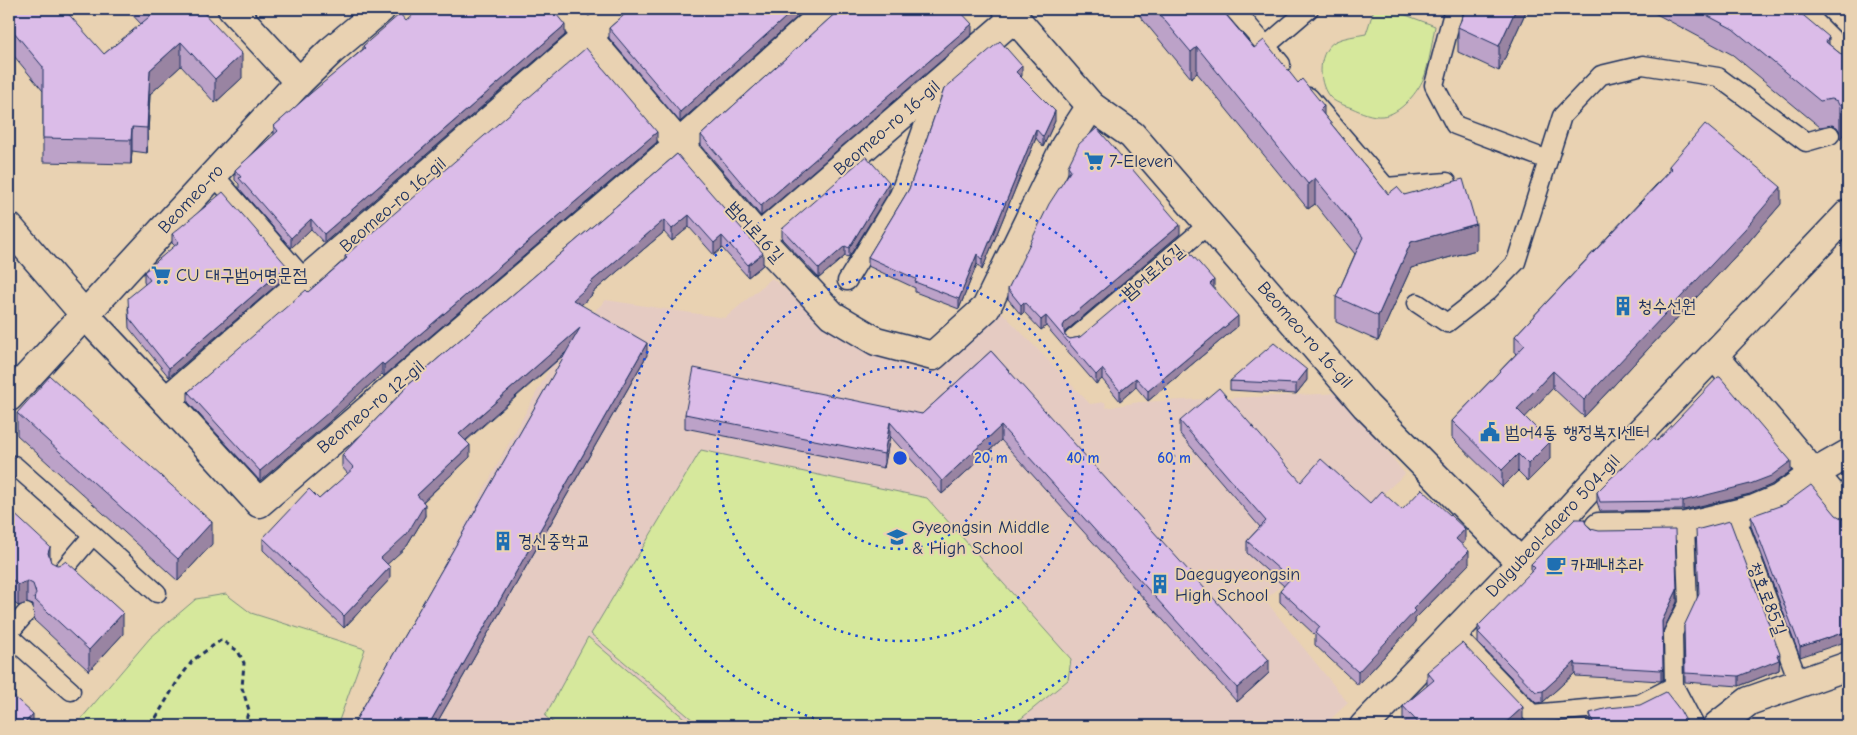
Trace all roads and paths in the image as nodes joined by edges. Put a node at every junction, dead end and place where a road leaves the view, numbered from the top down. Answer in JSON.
{"nodes":[{"id":1,"x":232,"y":9,"type":"edge"},
{"id":2,"x":381,"y":9,"type":"edge"},
{"id":3,"x":564,"y":9,"type":"edge"},
{"id":4,"x":619,"y":9,"type":"edge"},
{"id":5,"x":829,"y":9,"type":"edge"},
{"id":6,"x":1234,"y":9,"type":"edge"},
{"id":7,"x":1309,"y":9,"type":"edge"},
{"id":8,"x":1454,"y":9,"type":"edge"},
{"id":9,"x":1830,"y":9,"type":"edge"},
{"id":10,"x":1011,"y":13,"type":"edge"},
{"id":11,"x":1848,"y":27,"type":"edge"},
{"id":12,"x":587,"y":36,"type":"junction"},
{"id":13,"x":1266,"y":46,"type":"junction"},
{"id":14,"x":299,"y":82,"type":"junction"},
{"id":15,"x":938,"y":84,"type":"junction"},
{"id":16,"x":1092,"y":106,"type":"junction"},
{"id":17,"x":1830,"y":135,"type":"edge"},
{"id":18,"x":679,"y":144,"type":"junction"},
{"id":19,"x":1548,"y":160,"type":"junction"},
{"id":20,"x":213,"y":174,"type":"junction"},
{"id":21,"x":1447,"y":182,"type":"edge"},
{"id":22,"x":1848,"y":214,"type":"edge"},
{"id":23,"x":1209,"y":224,"type":"junction"},
{"id":24,"x":9,"y":227,"type":"edge"},
{"id":25,"x":759,"y":238,"type":"junction"},
{"id":26,"x":306,"y":281,"type":"junction"},
{"id":27,"x":848,"y":281,"type":"dead end"},
{"id":28,"x":1418,"y":303,"type":"dead end"},
{"id":29,"x":84,"y":314,"type":"junction"},
{"id":30,"x":1073,"y":339,"type":"edge"},
{"id":31,"x":1714,"y":355,"type":"junction"},
{"id":32,"x":9,"y":397,"type":"edge"},
{"id":33,"x":166,"y":401,"type":"junction"},
{"id":34,"x":1848,"y":454,"type":"edge"},
{"id":35,"x":14,"y":465,"type":"dead end"},
{"id":36,"x":1813,"y":474,"type":"junction"},
{"id":37,"x":1734,"y":514,"type":"junction"},
{"id":38,"x":1848,"y":514,"type":"edge"},
{"id":39,"x":1685,"y":526,"type":"junction"},
{"id":40,"x":1599,"y":527,"type":"dead end"},
{"id":41,"x":93,"y":535,"type":"junction"},
{"id":42,"x":1521,"y":562,"type":"junction"},
{"id":43,"x":58,"y":576,"type":"edge"},
{"id":44,"x":157,"y":593,"type":"dead end"},
{"id":45,"x":26,"y":613,"type":"edge"},
{"id":46,"x":1454,"y":633,"type":"junction"},
{"id":47,"x":9,"y":634,"type":"edge"},
{"id":48,"x":1848,"y":666,"type":"edge"},
{"id":49,"x":1799,"y":683,"type":"junction"},
{"id":50,"x":1674,"y":686,"type":"junction"},
{"id":51,"x":71,"y":692,"type":"dead end"},
{"id":52,"x":151,"y":726,"type":"edge"},
{"id":53,"x":244,"y":726,"type":"edge"},
{"id":54,"x":1364,"y":726,"type":"edge"},
{"id":55,"x":1695,"y":726,"type":"edge"},
{"id":56,"x":1717,"y":726,"type":"edge"}],
"edges":[{"from":1,"to":14,"type":"street"},
{"from":2,"to":14,"type":"street","name":"Beomeo-ro"},
{"from":3,"to":12,"type":"street","name":"범어로16길"},
{"from":4,"to":12,"type":"street","name":"Beomeo-ro 16-gil"},
{"from":5,"to":18,"type":"street"},
{"from":6,"to":13,"type":"lane"},
{"from":7,"to":13,"type":"lane"},
{"from":8,"to":19,"type":"lane"},
{"from":9,"to":11,"type":"lane"},
{"from":10,"to":15,"type":"street","name":"Beomeo-ro 16-gil"},
{"from":10,"to":16,"type":"street","name":"Beomeo-ro 16-gil"},
{"from":12,"to":18,"type":"street","name":"범어로16길"},
{"from":12,"to":26,"type":"street","name":"Beomeo-ro 16-gil"},
{"from":13,"to":21,"type":"lane"},
{"from":14,"to":20,"type":"street","name":"Beomeo-ro"},
{"from":15,"to":25,"type":"street","name":"Beomeo-ro 16-gil"},
{"from":15,"to":27,"type":"lane"},
{"from":16,"to":23,"type":"street","name":"Beomeo-ro 16-gil"},
{"from":16,"to":25,"type":"street"},
{"from":17,"to":19,"type":"lane"},
{"from":18,"to":25,"type":"street","name":"범어로16길"},
{"from":18,"to":33,"type":"street","name":"Beomeo-ro 12-gil"},
{"from":19,"to":28,"type":"lane"},
{"from":20,"to":26,"type":"lane"},
{"from":20,"to":29,"type":"street","name":"Beomeo-ro"},
{"from":22,"to":31,"type":"street","name":"Dalgubeol-daero 504-gil"},
{"from":23,"to":30,"type":"lane","name":"범어로16길"},
{"from":23,"to":42,"type":"street","name":"Beomeo-ro 16-gil"},
{"from":24,"to":29,"type":"street","name":"Beomeo-ro 12-gil"},
{"from":26,"to":33,"type":"street","name":"Beomeo-ro 16-gil"},
{"from":29,"to":32,"type":"street","name":"Beomeo-ro"},
{"from":29,"to":33,"type":"street","name":"Beomeo-ro 12-gil"},
{"from":31,"to":36,"type":"street"},
{"from":31,"to":42,"type":"street","name":"Dalgubeol-daero 504-gil"},
{"from":34,"to":36,"type":"street","name":"Dalgubeol-daero 504-gil"},
{"from":35,"to":41,"type":"lane"},
{"from":36,"to":37,"type":"street","name":"Dalgubeol-daero 504-gil"},
{"from":36,"to":38,"type":"street"},
{"from":37,"to":39,"type":"street","name":"Dalgubeol-daero 504-gil"},
{"from":37,"to":49,"type":"lane","name":"청호로85길"},
{"from":39,"to":40,"type":"street","name":"Dalgubeol-daero 504-gil"},
{"from":39,"to":50,"type":"lane"},
{"from":41,"to":43,"type":"lane"},
{"from":41,"to":44,"type":"lane"},
{"from":42,"to":46,"type":"street","name":"Dalgubeol-daero 504-gil"},
{"from":45,"to":47,"type":"lane"},
{"from":46,"to":50,"type":"lane"},
{"from":46,"to":54,"type":"street","name":"Dalgubeol-daero 504-gil"},
{"from":47,"to":51,"type":"lane"},
{"from":48,"to":49,"type":"street"},
{"from":49,"to":56,"type":"street"},
{"from":50,"to":55,"type":"lane"},
{"from":52,"to":53,"type":"path"}]}
